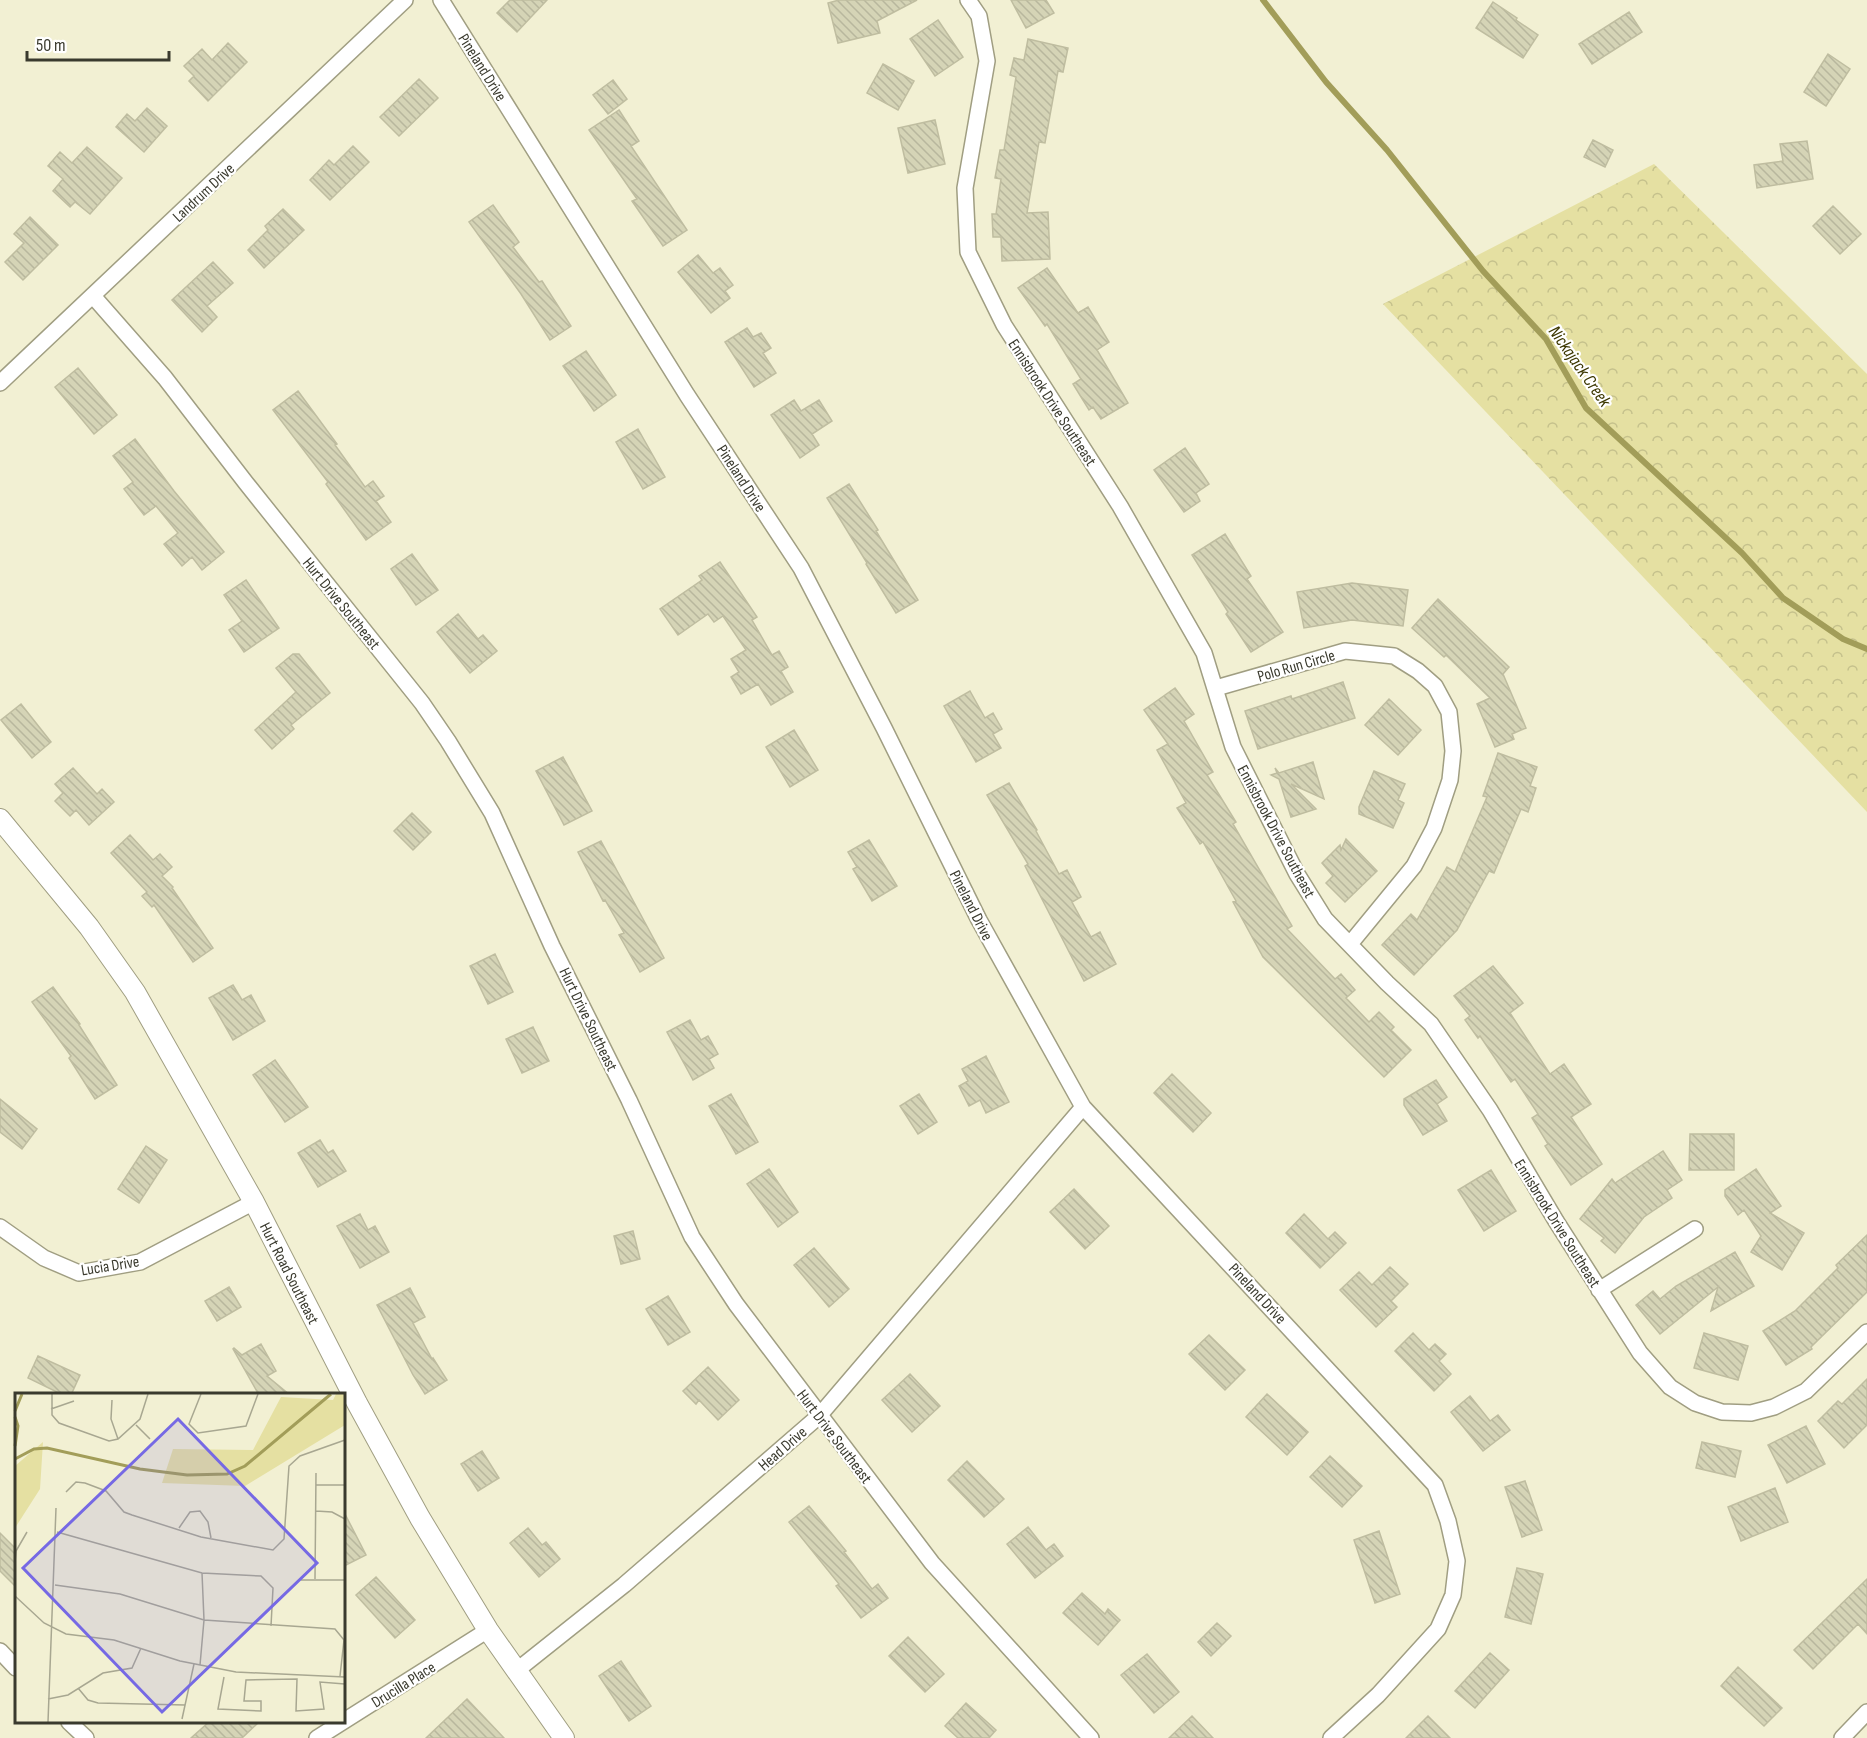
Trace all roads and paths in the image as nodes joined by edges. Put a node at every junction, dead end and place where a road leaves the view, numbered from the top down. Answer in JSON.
{"nodes":[{"id":1,"x":405,"y":0,"type":"edge"},
{"id":2,"x":441,"y":0,"type":"edge"},
{"id":3,"x":968,"y":0,"type":"edge"},
{"id":4,"x":93,"y":296,"type":"junction"},
{"id":5,"x":0,"y":383,"type":"edge"},
{"id":6,"x":1216,"y":688,"type":"junction"},
{"id":7,"x":0,"y":819,"type":"edge"},
{"id":8,"x":1350,"y":944,"type":"junction"},
{"id":9,"x":1083,"y":1107,"type":"junction"},
{"id":10,"x":254,"y":1202,"type":"junction"},
{"id":11,"x":0,"y":1227,"type":"edge"},
{"id":12,"x":1695,"y":1229,"type":"dead end"},
{"id":13,"x":1599,"y":1290,"type":"junction"},
{"id":14,"x":1867,"y":1332,"type":"edge"},
{"id":15,"x":819,"y":1416,"type":"junction"},
{"id":16,"x":488,"y":1630,"type":"junction"},
{"id":17,"x":0,"y":1651,"type":"edge"},
{"id":18,"x":15,"y":1667,"type":"edge"},
{"id":19,"x":516,"y":1671,"type":"junction"},
{"id":20,"x":1867,"y":1712,"type":"edge"},
{"id":21,"x":345,"y":1720,"type":"edge"},
{"id":22,"x":70,"y":1723,"type":"edge"},
{"id":23,"x":341,"y":1723,"type":"edge"},
{"id":24,"x":86,"y":1738,"type":"edge"},
{"id":25,"x":317,"y":1738,"type":"edge"},
{"id":26,"x":564,"y":1738,"type":"edge"},
{"id":27,"x":1090,"y":1738,"type":"edge"},
{"id":28,"x":1331,"y":1738,"type":"edge"},
{"id":29,"x":1842,"y":1738,"type":"edge"}],
"edges":[{"from":1,"to":4,"type":"street","name":"Landrum Drive"},
{"from":2,"to":9,"type":"street","name":"Pineland Drive"},
{"from":3,"to":6,"type":"street","name":"Ennisbrook Drive Southeast"},
{"from":4,"to":5,"type":"street","name":"Landrum Drive"},
{"from":4,"to":15,"type":"street","name":"Hurt Drive Southeast"},
{"from":6,"to":8,"type":"street","name":"Ennisbrook Drive Southeast"},
{"from":6,"to":8,"type":"street","name":"Polo Run Circle"},
{"from":7,"to":10,"type":"street","name":"Hurt Road Southeast"},
{"from":8,"to":13,"type":"street","name":"Ennisbrook Drive Southeast"},
{"from":9,"to":15,"type":"street","name":"Head Drive"},
{"from":9,"to":28,"type":"street","name":"Pineland Drive"},
{"from":10,"to":11,"type":"street","name":"Lucia Drive"},
{"from":10,"to":16,"type":"street","name":"Hurt Road Southeast"},
{"from":12,"to":13,"type":"street"},
{"from":13,"to":14,"type":"street","name":"Ennisbrook Drive Southeast"},
{"from":15,"to":19,"type":"street","name":"Head Drive"},
{"from":15,"to":27,"type":"street","name":"Hurt Drive Southeast"},
{"from":16,"to":19,"type":"street","name":"Hurt Road Southeast"},
{"from":16,"to":21,"type":"street","name":"Drucilla Place"},
{"from":17,"to":18,"type":"street"},
{"from":19,"to":26,"type":"street","name":"Hurt Road Southeast"},
{"from":20,"to":29,"type":"street"},
{"from":22,"to":24,"type":"street"},
{"from":23,"to":25,"type":"street","name":"Drucilla Place"}]}
